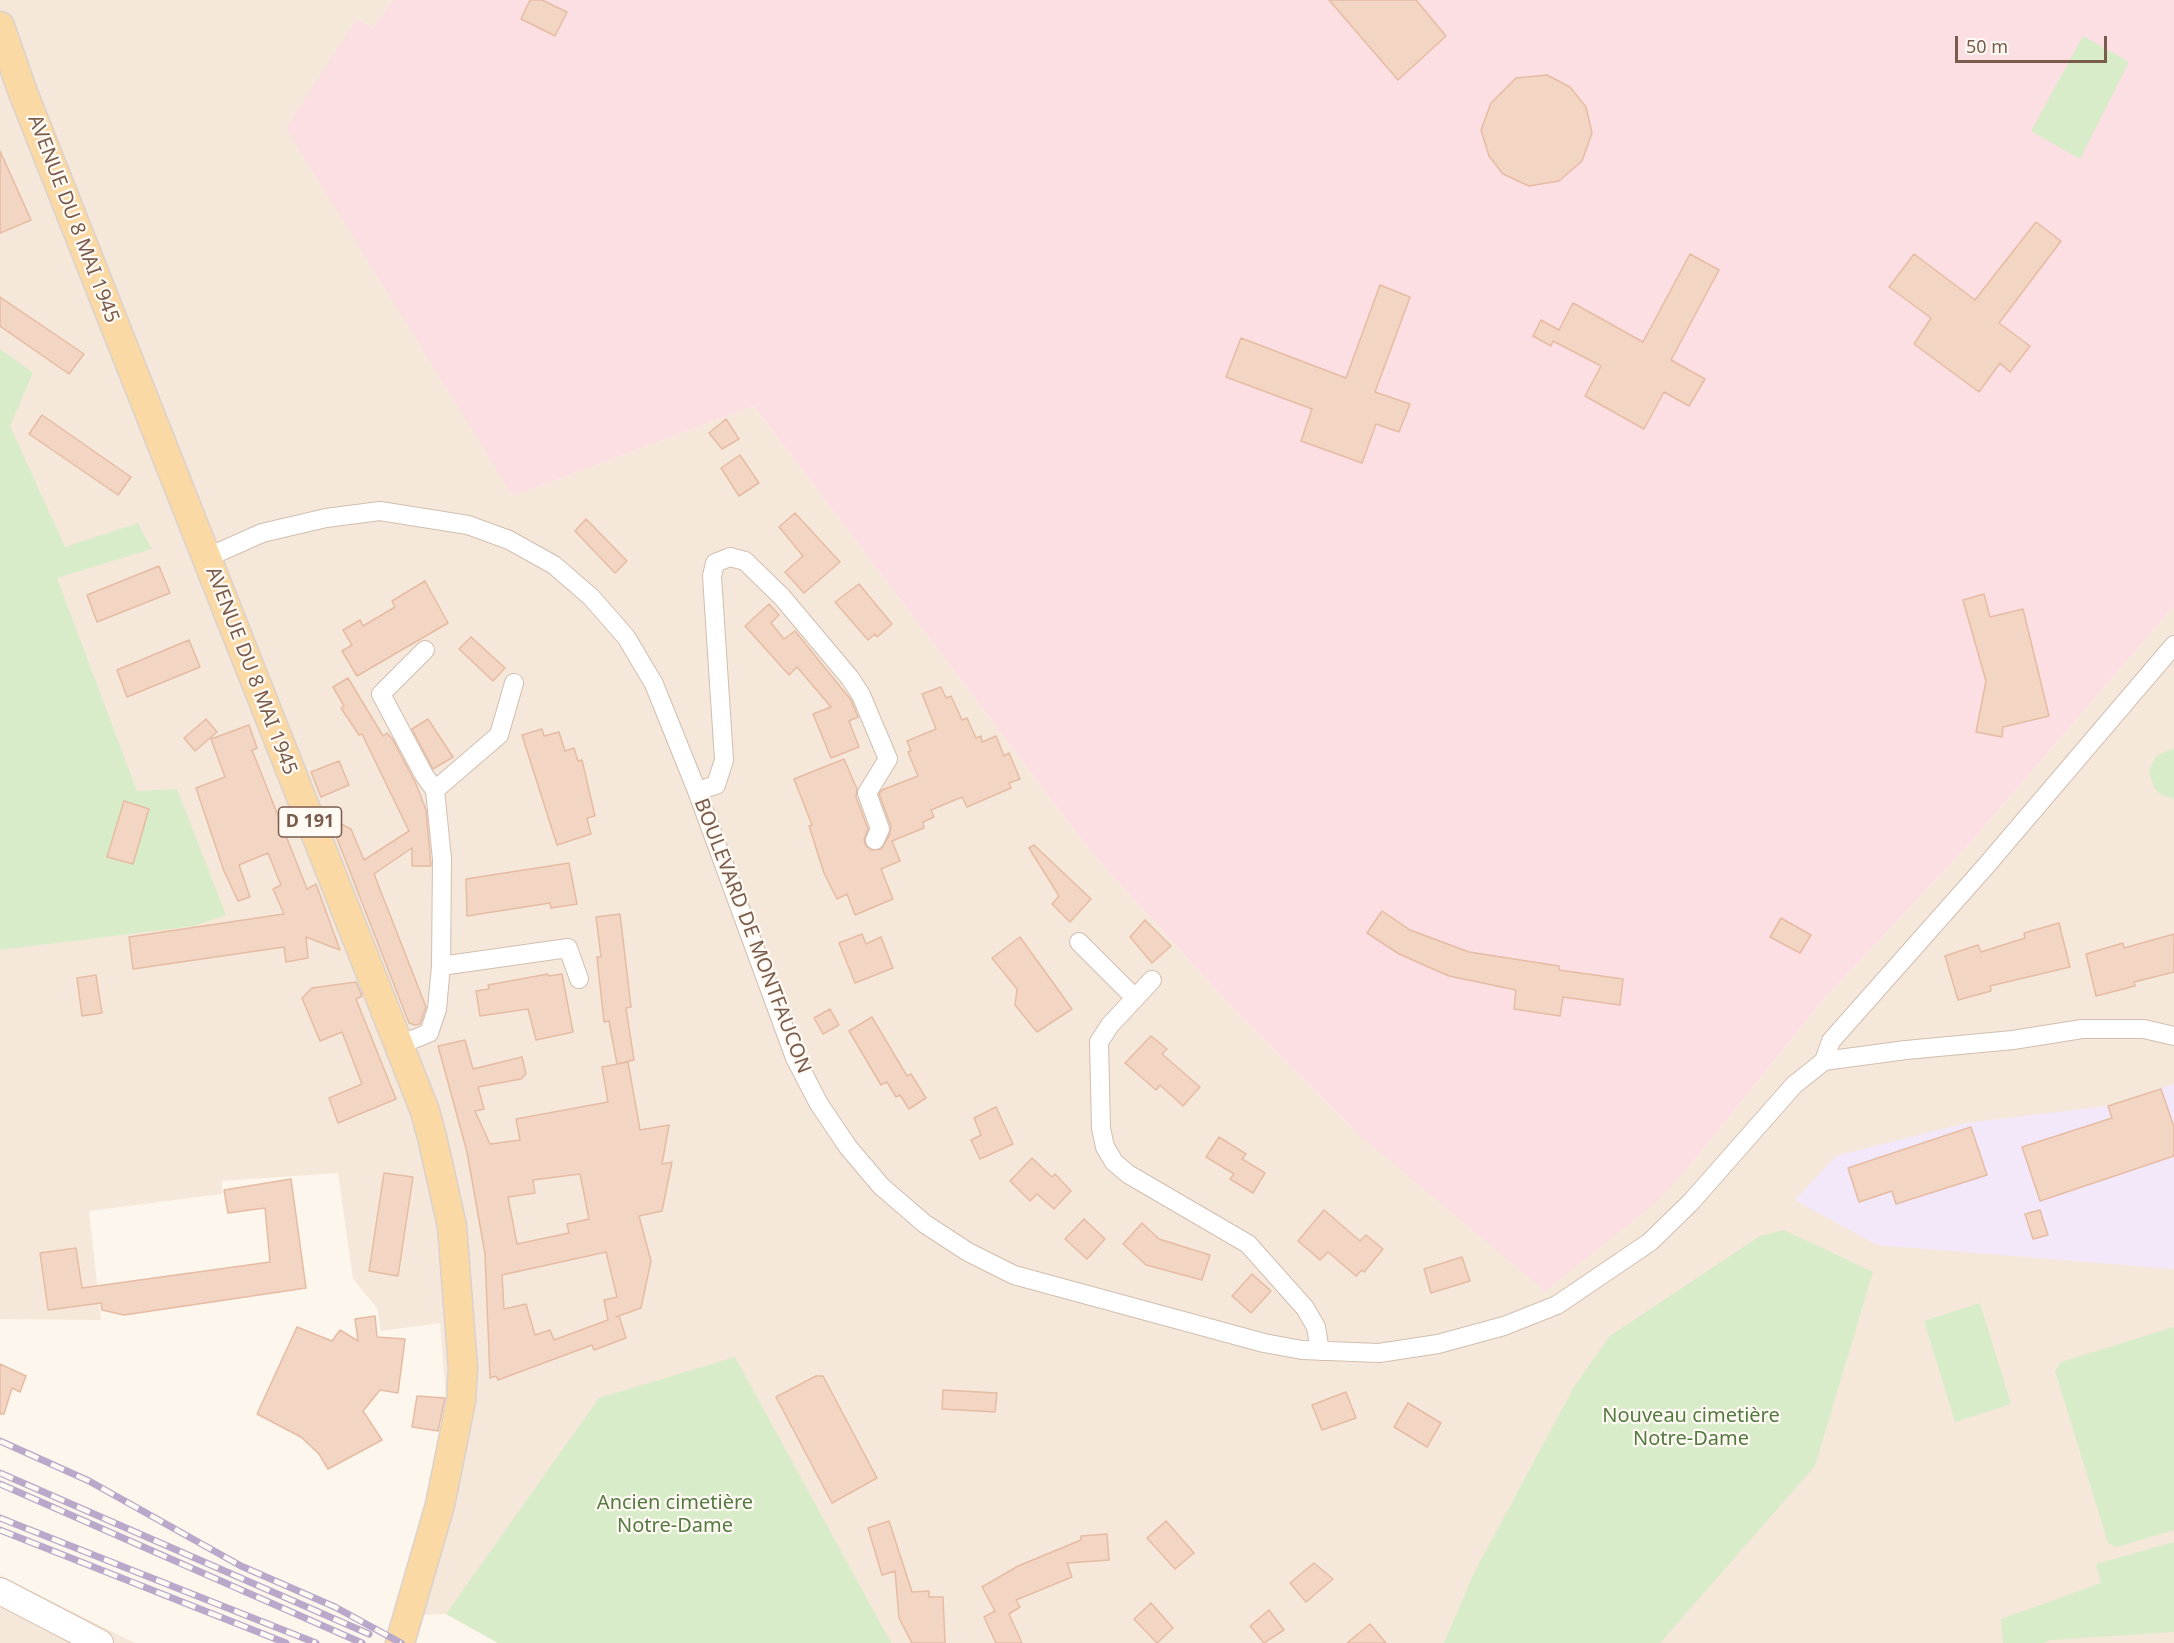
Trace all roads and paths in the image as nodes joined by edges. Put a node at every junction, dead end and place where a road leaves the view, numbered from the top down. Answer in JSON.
{"nodes":[{"id":1,"x":0,"y":26,"type":"edge"},
{"id":2,"x":206,"y":558,"type":"junction"},
{"id":3,"x":2174,"y":645,"type":"edge"},
{"id":4,"x":425,"y":650,"type":"dead end"},
{"id":5,"x":514,"y":683,"type":"dead end"},
{"id":6,"x":435,"y":790,"type":"junction"},
{"id":7,"x":697,"y":791,"type":"junction"},
{"id":8,"x":875,"y":840,"type":"dead end"},
{"id":9,"x":1080,"y":942,"type":"dead end"},
{"id":10,"x":441,"y":966,"type":"junction"},
{"id":11,"x":579,"y":979,"type":"dead end"},
{"id":12,"x":1152,"y":980,"type":"dead end"},
{"id":13,"x":1134,"y":997,"type":"junction"},
{"id":14,"x":2174,"y":1036,"type":"edge"},
{"id":15,"x":399,"y":1045,"type":"junction"},
{"id":16,"x":1824,"y":1061,"type":"junction"},
{"id":17,"x":1320,"y":1351,"type":"junction"},
{"id":18,"x":0,"y":1591,"type":"edge"},
{"id":19,"x":100,"y":1643,"type":"edge"},
{"id":20,"x":400,"y":1643,"type":"edge"}],
"edges":[{"from":1,"to":2,"type":"main road","name":"AVENUE DU 8 MAI 1945","number":"D 191"},
{"from":2,"to":7,"type":"street","name":"BOULEVARD DE MONTFAUCON"},
{"from":2,"to":15,"type":"main road","name":"AVENUE DU 8 MAI 1945","number":"D 191"},
{"from":3,"to":16,"type":"street"},
{"from":4,"to":6,"type":"street"},
{"from":5,"to":6,"type":"street"},
{"from":6,"to":10,"type":"street"},
{"from":7,"to":8,"type":"street"},
{"from":7,"to":17,"type":"street","name":"BOULEVARD DE MONTFAUCON"},
{"from":9,"to":13,"type":"street"},
{"from":10,"to":11,"type":"street"},
{"from":10,"to":15,"type":"street"},
{"from":12,"to":13,"type":"street"},
{"from":13,"to":17,"type":"street"},
{"from":14,"to":16,"type":"street"},
{"from":15,"to":20,"type":"main road","name":"AVENUE DU 8 MAI 1945","number":"D 191"},
{"from":16,"to":17,"type":"street","name":"BOULEVARD DE MONTFAUCON"},
{"from":18,"to":19,"type":"street"}]}
